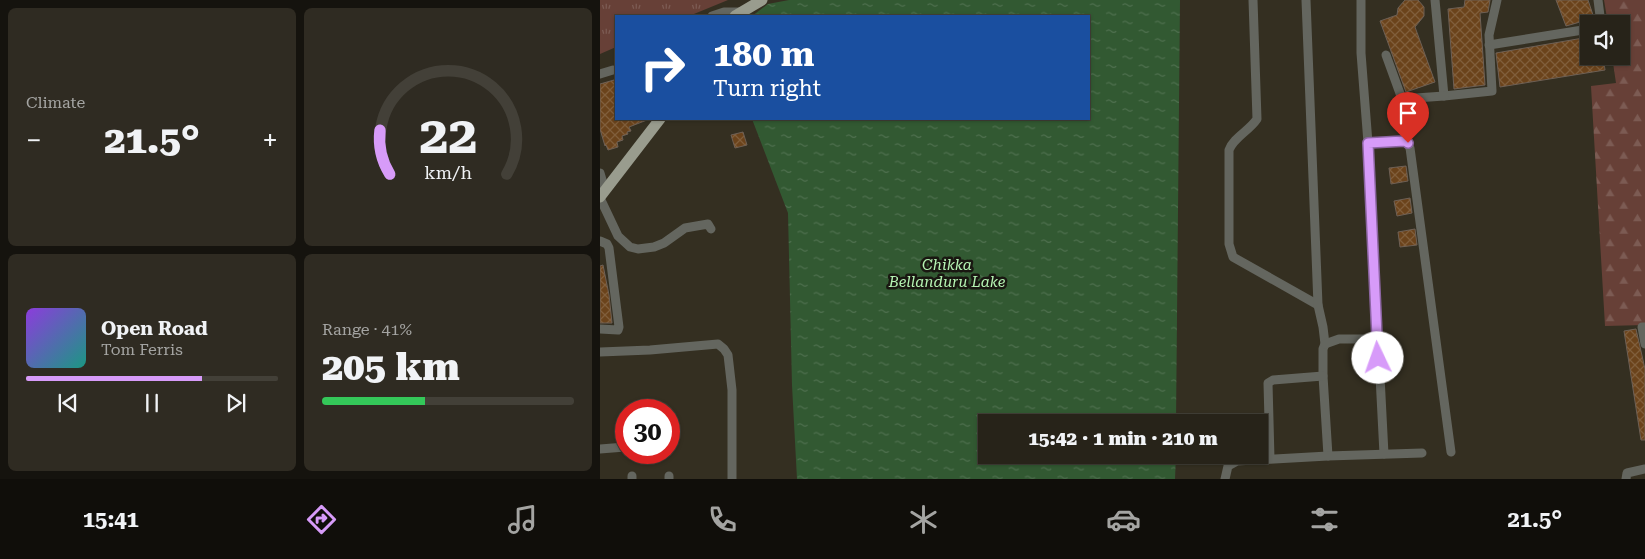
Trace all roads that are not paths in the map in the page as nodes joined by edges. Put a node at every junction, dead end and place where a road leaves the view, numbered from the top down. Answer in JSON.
{"nodes":[{"id":1,"x":762,"y":0,"type":"edge"},
{"id":2,"x":1252,"y":0,"type":"edge"},
{"id":3,"x":1306,"y":0,"type":"edge"},
{"id":4,"x":1361,"y":0,"type":"edge"},
{"id":5,"x":1435,"y":0,"type":"edge"},
{"id":6,"x":1497,"y":0,"type":"edge"},
{"id":7,"x":1598,"y":0,"type":"edge"},
{"id":8,"x":738,"y":14,"type":"edge"},
{"id":9,"x":715,"y":15,"type":"edge"},
{"id":10,"x":1600,"y":15,"type":"edge"},
{"id":11,"x":1580,"y":31,"type":"edge"},
{"id":12,"x":1489,"y":45,"type":"junction"},
{"id":13,"x":1386,"y":55,"type":"dead end"},
{"id":14,"x":613,"y":70,"type":"dead end"},
{"id":15,"x":600,"y":74,"type":"edge"},
{"id":16,"x":1444,"y":96,"type":"junction"},
{"id":17,"x":659,"y":120,"type":"edge"},
{"id":18,"x":1368,"y":143,"type":"junction"},
{"id":19,"x":600,"y":173,"type":"edge"},
{"id":20,"x":602,"y":195,"type":"edge"},
{"id":21,"x":712,"y":229,"type":"dead end"},
{"id":22,"x":600,"y":241,"type":"edge"},
{"id":23,"x":1318,"y":305,"type":"junction"},
{"id":24,"x":1645,"y":327,"type":"edge"},
{"id":25,"x":600,"y":329,"type":"edge"},
{"id":26,"x":1377,"y":339,"type":"junction"},
{"id":27,"x":1325,"y":344,"type":"junction"},
{"id":28,"x":1645,"y":344,"type":"edge"},
{"id":29,"x":600,"y":352,"type":"edge"},
{"id":30,"x":1323,"y":376,"type":"junction"},
{"id":31,"x":615,"y":448,"type":"edge"},
{"id":32,"x":600,"y":449,"type":"edge"},
{"id":33,"x":1451,"y":452,"type":"dead end"},
{"id":34,"x":1384,"y":454,"type":"junction"},
{"id":35,"x":1422,"y":454,"type":"dead end"},
{"id":36,"x":1328,"y":456,"type":"junction"},
{"id":37,"x":1270,"y":459,"type":"junction"},
{"id":38,"x":1645,"y":469,"type":"edge"},
{"id":39,"x":732,"y":479,"type":"edge"},
{"id":40,"x":1225,"y":479,"type":"edge"},
{"id":41,"x":1626,"y":479,"type":"edge"}],
"edges":[{"from":1,"to":8,"type":"main road"},
{"from":2,"to":23,"type":"street"},
{"from":3,"to":23,"type":"street"},
{"from":4,"to":18,"type":"street"},
{"from":5,"to":16,"type":"street"},
{"from":6,"to":12,"type":"street"},
{"from":7,"to":10,"type":"street"},
{"from":8,"to":9,"type":"street"},
{"from":11,"to":12,"type":"street"},
{"from":12,"to":16,"type":"street"},
{"from":13,"to":16,"type":"street"},
{"from":14,"to":15,"type":"street"},
{"from":17,"to":20,"type":"main road"},
{"from":18,"to":26,"type":"street"},
{"from":18,"to":33,"type":"street"},
{"from":19,"to":20,"type":"street"},
{"from":20,"to":21,"type":"street"},
{"from":22,"to":25,"type":"street"},
{"from":23,"to":27,"type":"street"},
{"from":24,"to":28,"type":"street"},
{"from":26,"to":27,"type":"street"},
{"from":26,"to":34,"type":"street"},
{"from":27,"to":30,"type":"street"},
{"from":29,"to":39,"type":"street"},
{"from":30,"to":36,"type":"street"},
{"from":30,"to":37,"type":"street"},
{"from":31,"to":32,"type":"street"},
{"from":34,"to":35,"type":"street"},
{"from":34,"to":36,"type":"street"},
{"from":36,"to":37,"type":"street"},
{"from":37,"to":40,"type":"street"},
{"from":38,"to":41,"type":"street"}]}
